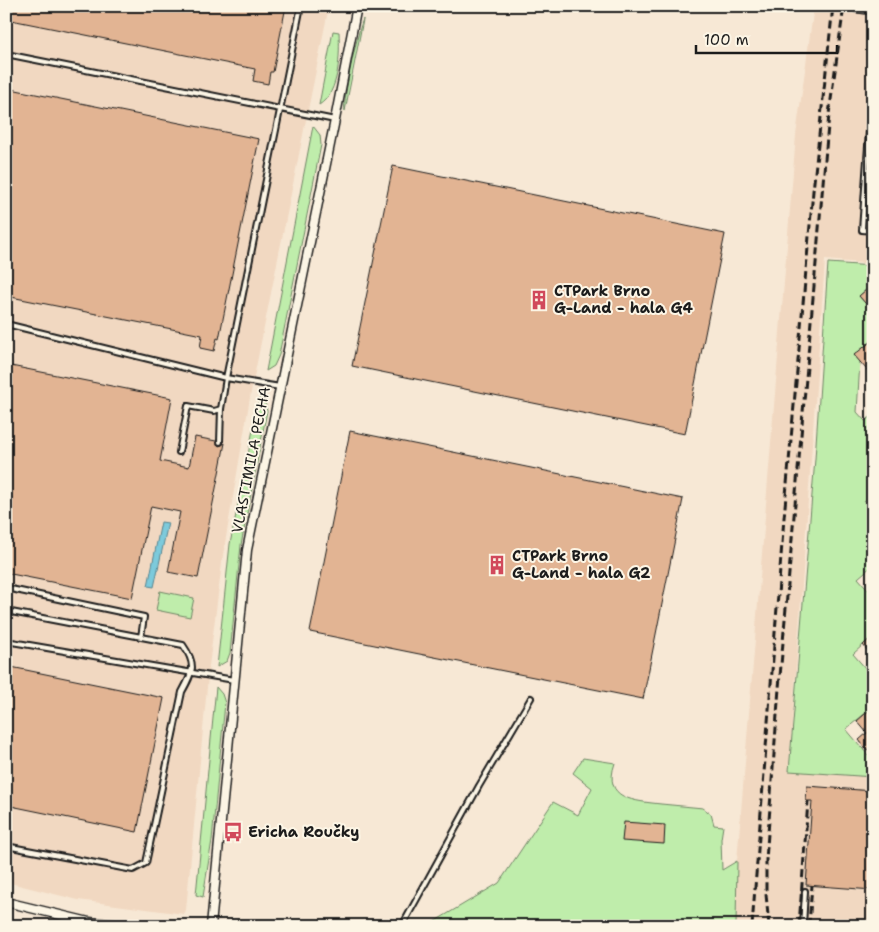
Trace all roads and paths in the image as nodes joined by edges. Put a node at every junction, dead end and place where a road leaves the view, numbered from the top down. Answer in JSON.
{"nodes":[{"id":1,"x":301,"y":6,"type":"edge"},
{"id":2,"x":356,"y":6,"type":"edge"},
{"id":3,"x":853,"y":7,"type":"edge"},
{"id":4,"x":873,"y":10,"type":"edge"},
{"id":5,"x":6,"y":54,"type":"edge"},
{"id":6,"x":873,"y":78,"type":"edge"},
{"id":7,"x":282,"y":109,"type":"junction"},
{"id":8,"x":336,"y":120,"type":"junction"},
{"id":9,"x":873,"y":231,"type":"edge"},
{"id":10,"x":6,"y":324,"type":"edge"},
{"id":11,"x":226,"y":378,"type":"junction"},
{"id":12,"x":280,"y":387,"type":"junction"},
{"id":13,"x":221,"y":409,"type":"junction"},
{"id":14,"x":220,"y":442,"type":"dead end"},
{"id":15,"x":179,"y":452,"type":"dead end"},
{"id":16,"x":6,"y":588,"type":"edge"},
{"id":17,"x":6,"y":611,"type":"edge"},
{"id":18,"x":141,"y":637,"type":"junction"},
{"id":19,"x":6,"y":641,"type":"edge"},
{"id":20,"x":192,"y":672,"type":"junction"},
{"id":21,"x":234,"y":680,"type":"junction"},
{"id":22,"x":531,"y":698,"type":"dead end"},
{"id":23,"x":6,"y":846,"type":"edge"},
{"id":24,"x":805,"y":891,"type":"dead end"},
{"id":25,"x":6,"y":902,"type":"edge"},
{"id":26,"x":89,"y":924,"type":"edge"},
{"id":27,"x":131,"y":926,"type":"edge"},
{"id":28,"x":211,"y":926,"type":"edge"},
{"id":29,"x":402,"y":926,"type":"edge"},
{"id":30,"x":803,"y":926,"type":"edge"}],
"edges":[{"from":1,"to":7,"type":"lane"},
{"from":2,"to":8,"type":"street","name":"VLASTIMILA PECHA"},
{"from":3,"to":4,"type":"street"},
{"from":5,"to":7,"type":"lane"},
{"from":6,"to":9,"type":"lane"},
{"from":7,"to":8,"type":"lane"},
{"from":7,"to":11,"type":"lane"},
{"from":8,"to":12,"type":"street","name":"VLASTIMILA PECHA"},
{"from":10,"to":11,"type":"lane"},
{"from":11,"to":12,"type":"lane"},
{"from":11,"to":13,"type":"lane"},
{"from":12,"to":21,"type":"street","name":"VLASTIMILA PECHA"},
{"from":13,"to":14,"type":"lane"},
{"from":13,"to":15,"type":"lane"},
{"from":16,"to":18,"type":"lane"},
{"from":17,"to":18,"type":"lane"},
{"from":18,"to":20,"type":"lane"},
{"from":19,"to":20,"type":"lane"},
{"from":20,"to":21,"type":"lane"},
{"from":20,"to":23,"type":"lane"},
{"from":21,"to":28,"type":"street","name":"VLASTIMILA PECHA"},
{"from":22,"to":29,"type":"lane"},
{"from":24,"to":30,"type":"lane"},
{"from":25,"to":26,"type":"street"},
{"from":26,"to":27,"type":"street"}]}
